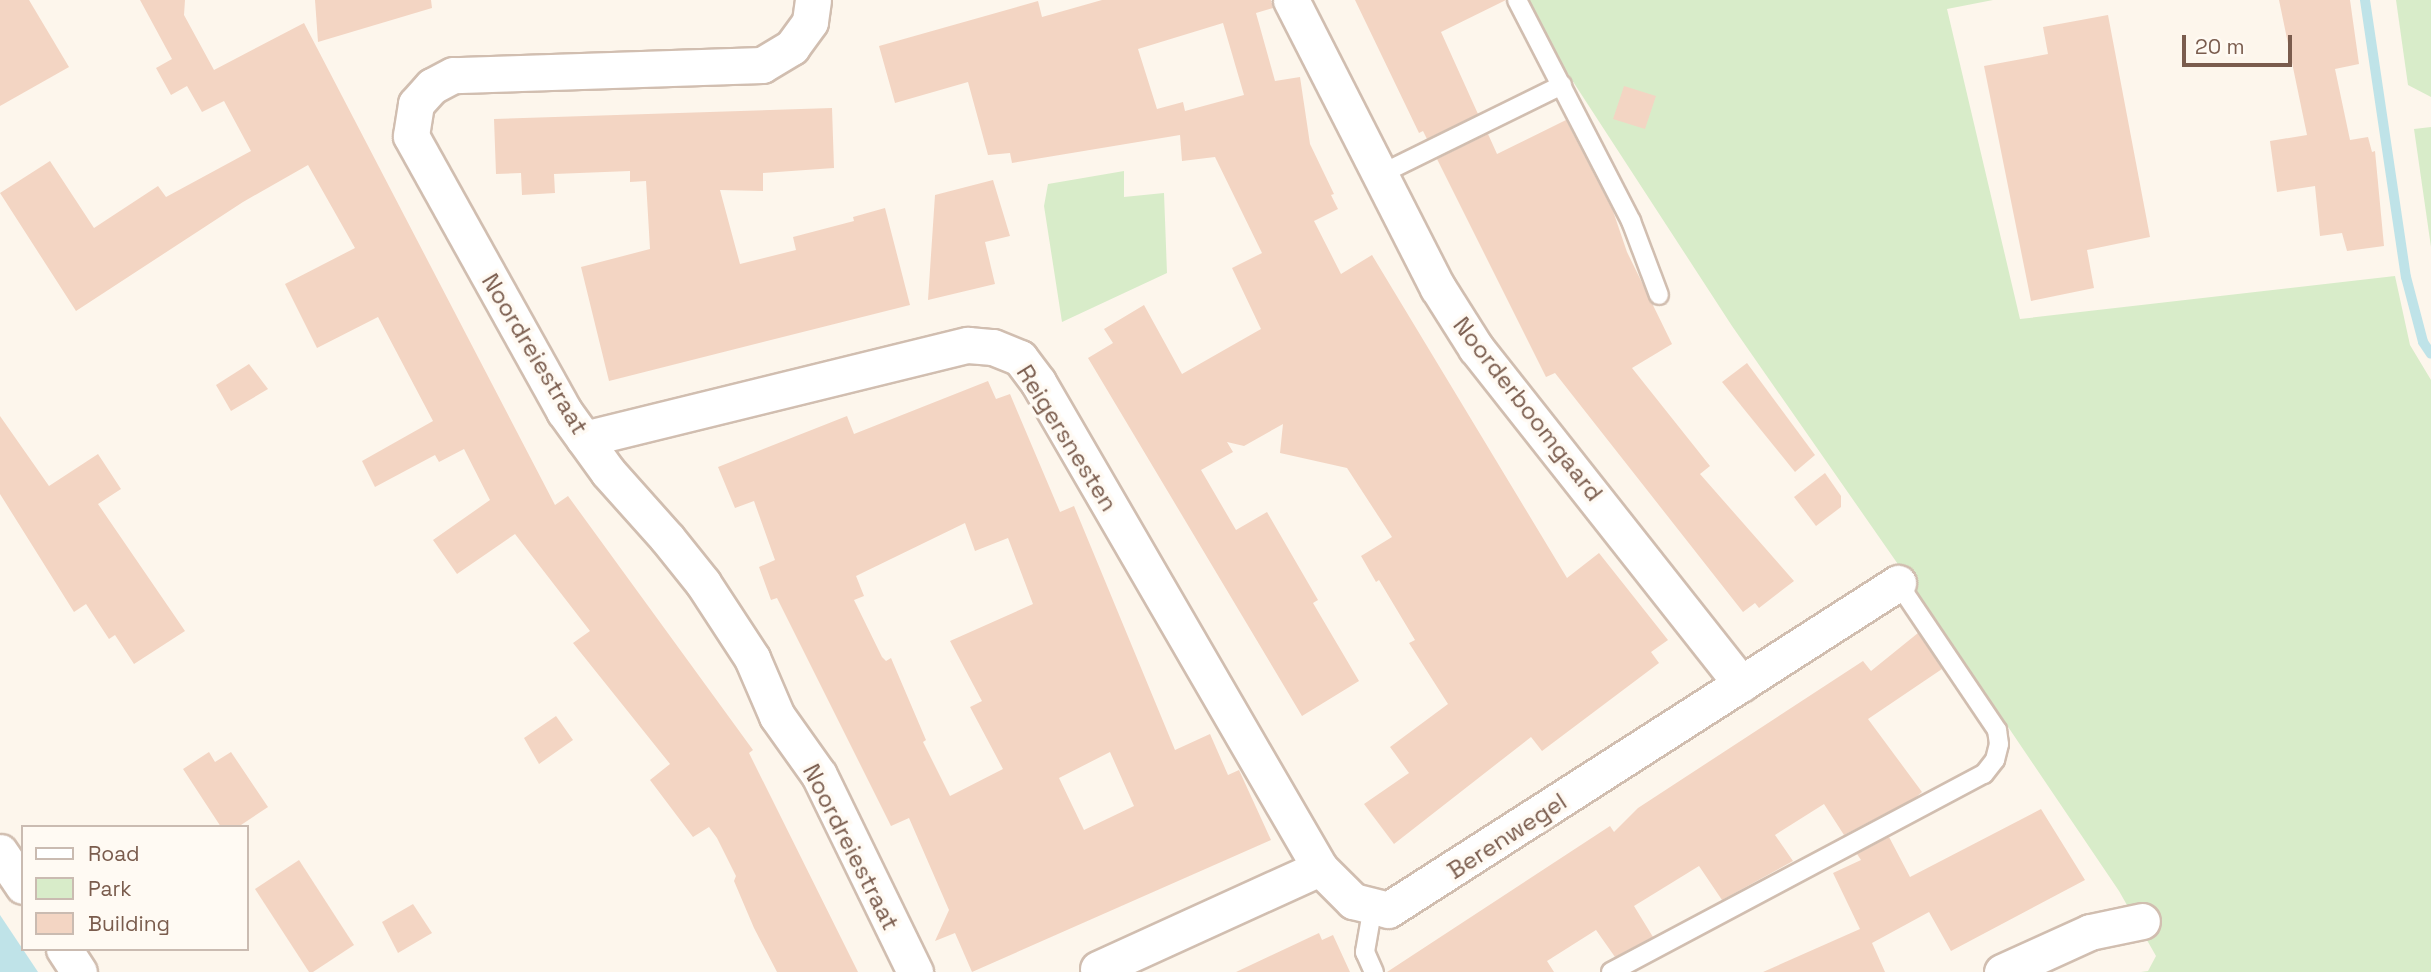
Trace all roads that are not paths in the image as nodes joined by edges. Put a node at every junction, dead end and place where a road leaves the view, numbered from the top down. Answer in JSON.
{"nodes":[{"id":1,"x":813,"y":0,"type":"edge"},
{"id":2,"x":1291,"y":0,"type":"edge"},
{"id":3,"x":1517,"y":0,"type":"edge"},
{"id":4,"x":1562,"y":85,"type":"junction"},
{"id":5,"x":1379,"y":175,"type":"junction"},
{"id":6,"x":1659,"y":295,"type":"dead end"},
{"id":7,"x":584,"y":439,"type":"junction"},
{"id":8,"x":1898,"y":583,"type":"joint"},
{"id":9,"x":1741,"y":684,"type":"junction"},
{"id":10,"x":0,"y":852,"type":"edge"},
{"id":11,"x":1320,"y":868,"type":"junction"},
{"id":12,"x":21,"y":883,"type":"edge"},
{"id":13,"x":1373,"y":906,"type":"junction"},
{"id":14,"x":2142,"y":921,"type":"dead end"},
{"id":15,"x":65,"y":951,"type":"edge"},
{"id":16,"x":1096,"y":971,"type":"edge"},
{"id":17,"x":79,"y":972,"type":"edge"},
{"id":18,"x":915,"y":972,"type":"edge"},
{"id":19,"x":1374,"y":972,"type":"edge"},
{"id":20,"x":1611,"y":972,"type":"edge"},
{"id":21,"x":2002,"y":972,"type":"edge"}],
"edges":[{"from":1,"to":7,"type":"street","name":"Noordreiestraat"},
{"from":2,"to":5,"type":"street","name":"Noorderboomgaard"},
{"from":3,"to":4,"type":"lane"},
{"from":4,"to":5,"type":"lane"},
{"from":4,"to":6,"type":"lane"},
{"from":5,"to":9,"type":"street","name":"Noorderboomgaard"},
{"from":7,"to":11,"type":"street","name":"Reigersnesten"},
{"from":7,"to":18,"type":"street","name":"Noordreiestraat"},
{"from":8,"to":9,"type":"street","name":"Berenwegel"},
{"from":8,"to":20,"type":"lane"},
{"from":9,"to":13,"type":"street","name":"Berenwegel"},
{"from":10,"to":12,"type":"street"},
{"from":11,"to":13,"type":"street"},
{"from":11,"to":16,"type":"street"},
{"from":13,"to":19,"type":"lane"},
{"from":14,"to":21,"type":"street"},
{"from":15,"to":17,"type":"street"}]}
